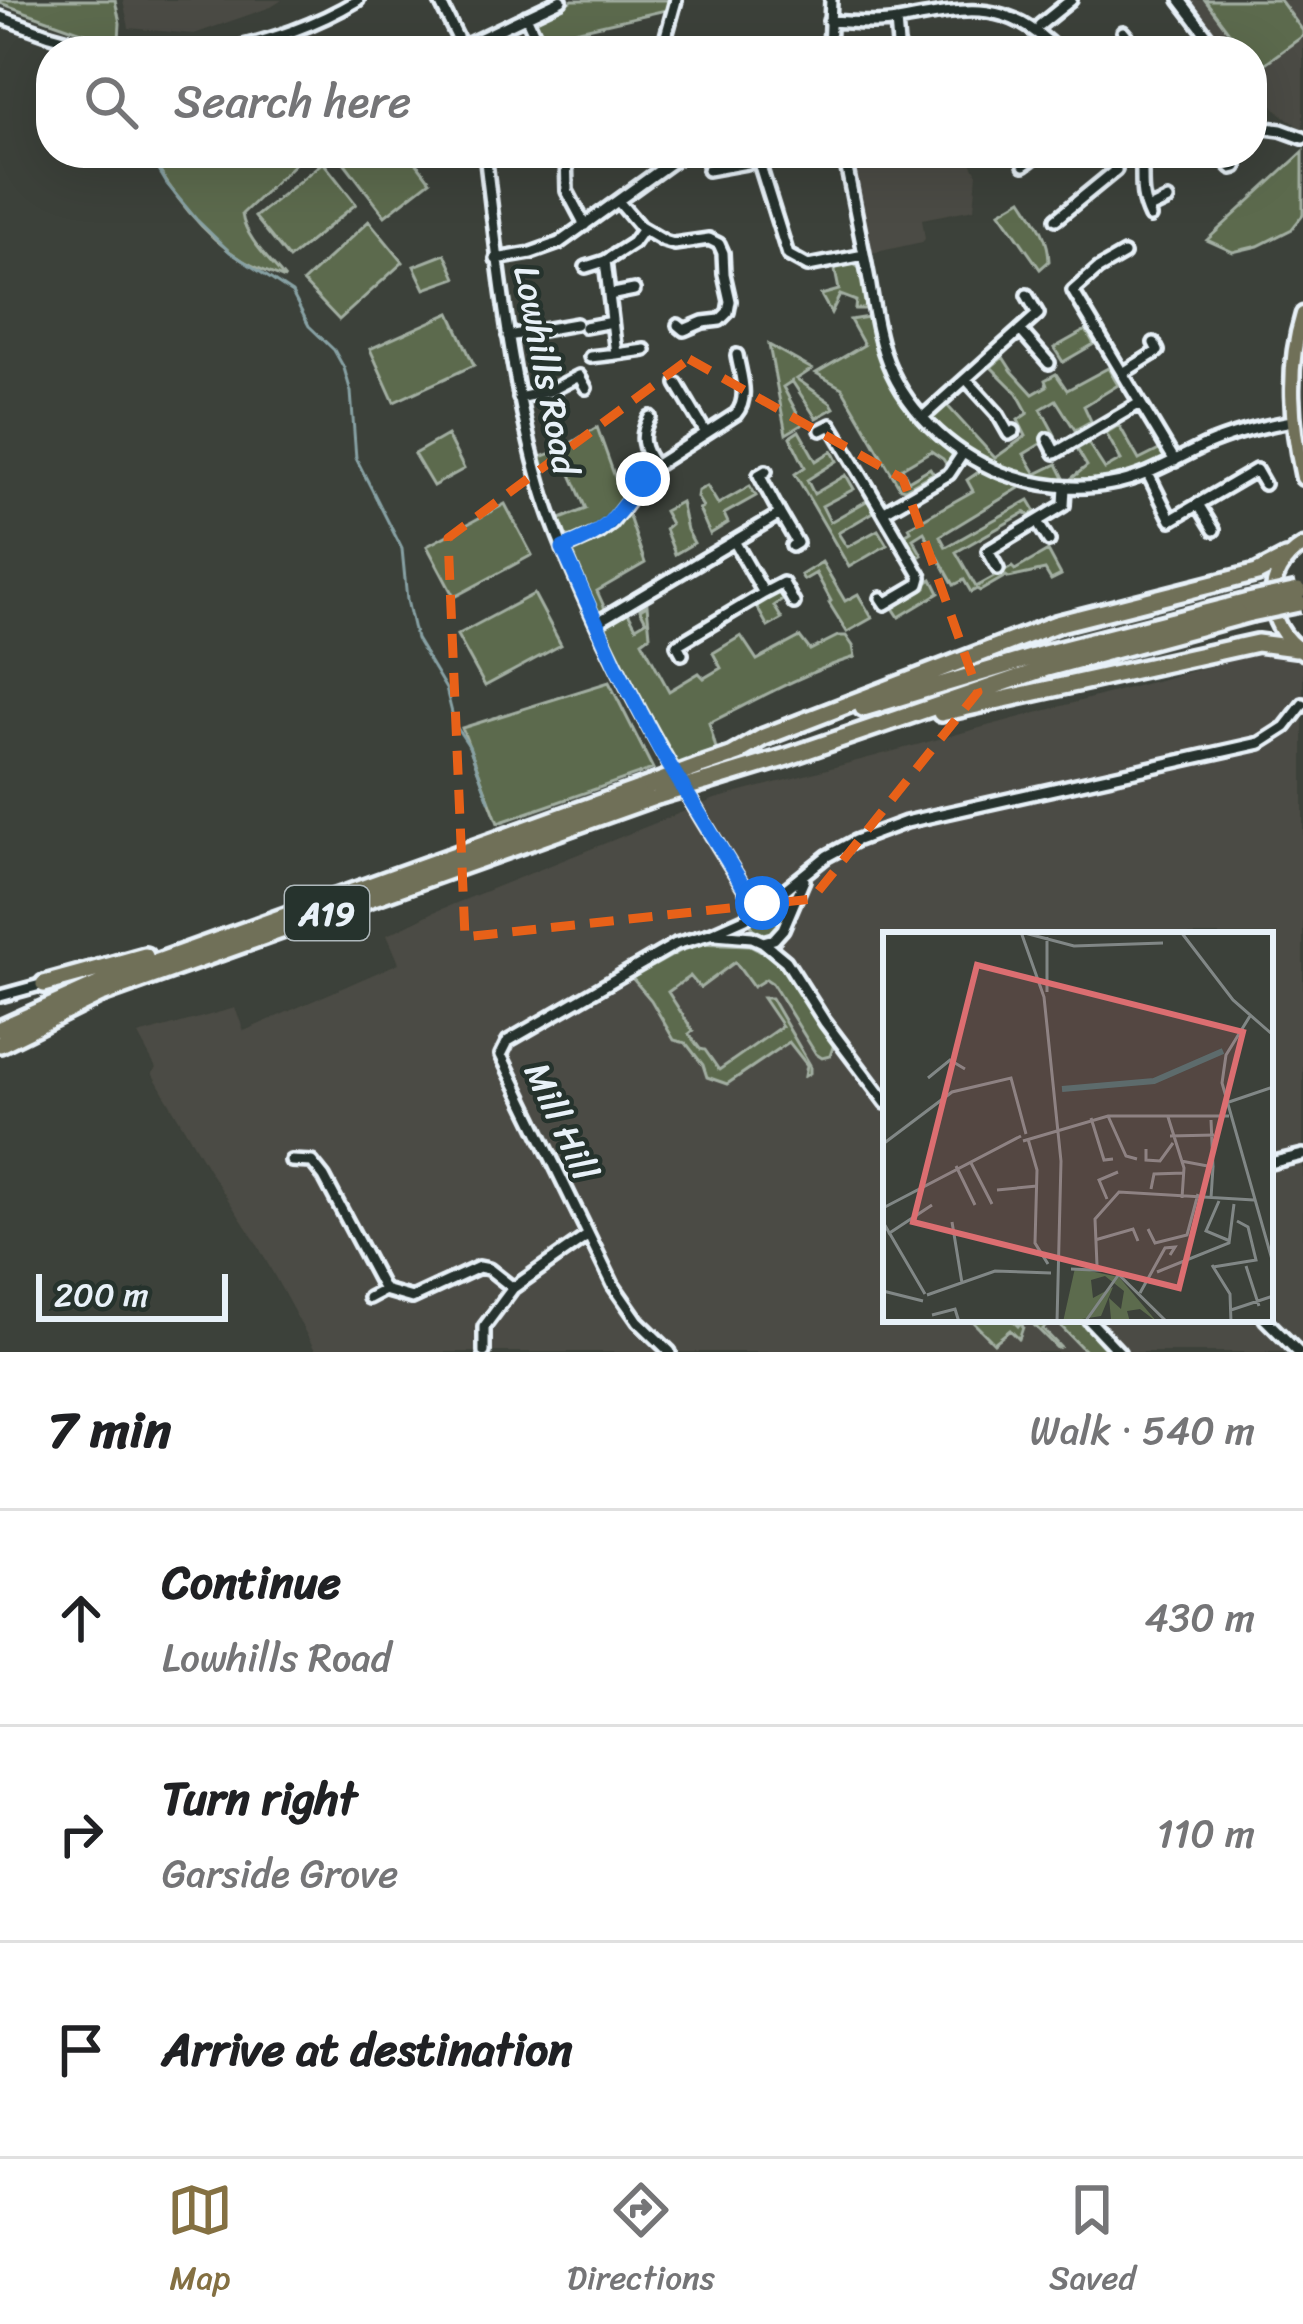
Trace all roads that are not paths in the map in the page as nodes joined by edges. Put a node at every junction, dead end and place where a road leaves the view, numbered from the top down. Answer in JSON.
{"nodes":[{"id":1,"x":358,"y":0,"type":"edge"},
{"id":2,"x":439,"y":0,"type":"edge"},
{"id":3,"x":561,"y":0,"type":"edge"},
{"id":4,"x":676,"y":0,"type":"edge"},
{"id":5,"x":831,"y":0,"type":"edge"},
{"id":6,"x":989,"y":0,"type":"edge"},
{"id":7,"x":1071,"y":0,"type":"edge"},
{"id":8,"x":1180,"y":0,"type":"edge"},
{"id":9,"x":1006,"y":3,"type":"dead end"},
{"id":10,"x":526,"y":16,"type":"junction"},
{"id":11,"x":0,"y":17,"type":"edge"},
{"id":12,"x":829,"y":21,"type":"junction"},
{"id":13,"x":896,"y":21,"type":"junction"},
{"id":14,"x":1040,"y":25,"type":"junction"},
{"id":15,"x":1124,"y":32,"type":"dead end"},
{"id":16,"x":54,"y":36,"type":"edge"},
{"id":17,"x":284,"y":36,"type":"edge"},
{"id":18,"x":457,"y":36,"type":"edge"},
{"id":19,"x":488,"y":36,"type":"edge"},
{"id":20,"x":535,"y":36,"type":"edge"},
{"id":21,"x":666,"y":36,"type":"edge"},
{"id":22,"x":829,"y":36,"type":"edge"},
{"id":23,"x":897,"y":36,"type":"edge"},
{"id":24,"x":1048,"y":36,"type":"edge"},
{"id":25,"x":1127,"y":36,"type":"edge"},
{"id":26,"x":1208,"y":36,"type":"edge"},
{"id":27,"x":1267,"y":127,"type":"edge"},
{"id":28,"x":1303,"y":138,"type":"edge"},
{"id":29,"x":486,"y":168,"type":"edge"},
{"id":30,"x":566,"y":168,"type":"edge"},
{"id":31,"x":663,"y":168,"type":"edge"},
{"id":32,"x":716,"y":168,"type":"edge"},
{"id":33,"x":760,"y":168,"type":"edge"},
{"id":34,"x":847,"y":168,"type":"edge"},
{"id":35,"x":1115,"y":168,"type":"edge"},
{"id":36,"x":1142,"y":168,"type":"edge"},
{"id":37,"x":708,"y":170,"type":"dead end"},
{"id":38,"x":1168,"y":200,"type":"dead end"},
{"id":39,"x":618,"y":201,"type":"junction"},
{"id":40,"x":1056,"y":219,"type":"dead end"},
{"id":41,"x":585,"y":225,"type":"junction"},
{"id":42,"x":643,"y":230,"type":"junction"},
{"id":43,"x":864,"y":254,"type":"junction"},
{"id":44,"x":1124,"y":254,"type":"dead end"},
{"id":45,"x":496,"y":259,"type":"junction"},
{"id":46,"x":604,"y":261,"type":"junction"},
{"id":47,"x":586,"y":267,"type":"dead end"},
{"id":48,"x":634,"y":290,"type":"dead end"},
{"id":49,"x":609,"y":295,"type":"junction"},
{"id":50,"x":1027,"y":295,"type":"dead end"},
{"id":51,"x":1303,"y":314,"type":"edge"},
{"id":52,"x":612,"y":322,"type":"junction"},
{"id":53,"x":1020,"y":330,"type":"junction"},
{"id":54,"x":683,"y":332,"type":"dead end"},
{"id":55,"x":508,"y":335,"type":"junction"},
{"id":56,"x":1154,"y":343,"type":"dead end"},
{"id":57,"x":645,"y":350,"type":"dead end"},
{"id":58,"x":616,"y":354,"type":"junction"},
{"id":59,"x":737,"y":355,"type":"dead end"},
{"id":60,"x":590,"y":357,"type":"dead end"},
{"id":61,"x":1049,"y":363,"type":"dead end"},
{"id":62,"x":1123,"y":374,"type":"junction"},
{"id":63,"x":966,"y":380,"type":"junction"},
{"id":64,"x":677,"y":384,"type":"dead end"},
{"id":65,"x":586,"y":388,"type":"dead end"},
{"id":66,"x":519,"y":398,"type":"junction"},
{"id":67,"x":1140,"y":403,"type":"junction"},
{"id":68,"x":650,"y":417,"type":"dead end"},
{"id":69,"x":923,"y":417,"type":"junction"},
{"id":70,"x":1292,"y":421,"type":"junction"},
{"id":71,"x":821,"y":430,"type":"dead end"},
{"id":72,"x":1014,"y":431,"type":"dead end"},
{"id":73,"x":706,"y":433,"type":"junction"},
{"id":74,"x":1048,"y":439,"type":"dead end"},
{"id":75,"x":963,"y":453,"type":"junction"},
{"id":76,"x":1175,"y":461,"type":"junction"},
{"id":77,"x":655,"y":466,"type":"junction"},
{"id":78,"x":766,"y":471,"type":"dead end"},
{"id":79,"x":1148,"y":474,"type":"junction"},
{"id":80,"x":1303,"y":478,"type":"edge"},
{"id":81,"x":1264,"y":484,"type":"dead end"},
{"id":82,"x":1065,"y":487,"type":"junction"},
{"id":83,"x":1198,"y":504,"type":"junction"},
{"id":84,"x":883,"y":512,"type":"junction"},
{"id":85,"x":780,"y":514,"type":"junction"},
{"id":86,"x":1037,"y":522,"type":"junction"},
{"id":87,"x":1214,"y":530,"type":"dead end"},
{"id":88,"x":734,"y":541,"type":"junction"},
{"id":89,"x":1049,"y":541,"type":"dead end"},
{"id":90,"x":792,"y":546,"type":"dead end"},
{"id":91,"x":563,"y":548,"type":"junction"},
{"id":92,"x":1297,"y":548,"type":"edge"},
{"id":93,"x":998,"y":569,"type":"dead end"},
{"id":94,"x":764,"y":593,"type":"junction"},
{"id":95,"x":1301,"y":597,"type":"edge"},
{"id":96,"x":881,"y":598,"type":"dead end"},
{"id":97,"x":794,"y":603,"type":"dead end"},
{"id":98,"x":1249,"y":607,"type":"junction"},
{"id":99,"x":596,"y":623,"type":"junction"},
{"id":100,"x":1300,"y":652,"type":"edge"},
{"id":101,"x":682,"y":654,"type":"dead end"},
{"id":102,"x":1303,"y":704,"type":"edge"},
{"id":103,"x":816,"y":747,"type":"junction"},
{"id":104,"x":731,"y":756,"type":"junction"},
{"id":105,"x":702,"y":775,"type":"junction"},
{"id":106,"x":655,"y":790,"type":"junction"},
{"id":107,"x":806,"y":875,"type":"junction"},
{"id":108,"x":768,"y":904,"type":"junction"},
{"id":109,"x":755,"y":905,"type":"junction"},
{"id":110,"x":746,"y":918,"type":"junction"},
{"id":111,"x":783,"y":926,"type":"junction"},
{"id":112,"x":248,"y":927,"type":"junction"},
{"id":113,"x":710,"y":934,"type":"junction"},
{"id":114,"x":757,"y":939,"type":"junction"},
{"id":115,"x":786,"y":962,"type":"junction"},
{"id":116,"x":44,"y":984,"type":"joint"},
{"id":117,"x":0,"y":996,"type":"edge"},
{"id":118,"x":0,"y":1029,"type":"edge"},
{"id":119,"x":0,"y":1044,"type":"edge"},
{"id":120,"x":883,"y":1099,"type":"edge"},
{"id":121,"x":1303,"y":1155,"type":"edge"},
{"id":122,"x":291,"y":1161,"type":"dead end"},
{"id":123,"x":1273,"y":1162,"type":"edge"},
{"id":124,"x":587,"y":1237,"type":"junction"},
{"id":125,"x":513,"y":1288,"type":"junction"},
{"id":126,"x":384,"y":1290,"type":"junction"},
{"id":127,"x":369,"y":1298,"type":"dead end"},
{"id":128,"x":1091,"y":1322,"type":"edge"},
{"id":129,"x":1268,"y":1322,"type":"edge"},
{"id":130,"x":484,"y":1352,"type":"edge"},
{"id":131,"x":670,"y":1352,"type":"edge"},
{"id":132,"x":1119,"y":1352,"type":"edge"},
{"id":133,"x":1298,"y":1352,"type":"edge"}],
"edges":[{"from":1,"to":17,"type":"street"},
{"from":2,"to":18,"type":"street"},
{"from":3,"to":10,"type":"street"},
{"from":4,"to":21,"type":"street"},
{"from":5,"to":12,"type":"street"},
{"from":6,"to":13,"type":"street"},
{"from":7,"to":14,"type":"street"},
{"from":8,"to":26,"type":"street"},
{"from":9,"to":14,"type":"street"},
{"from":10,"to":19,"type":"street"},
{"from":10,"to":20,"type":"street"},
{"from":11,"to":16,"type":"street"},
{"from":12,"to":13,"type":"street"},
{"from":12,"to":22,"type":"street"},
{"from":13,"to":23,"type":"street"},
{"from":14,"to":24,"type":"street"},
{"from":15,"to":25,"type":"street"},
{"from":27,"to":28,"type":"street"},
{"from":29,"to":45,"type":"street","name":"Lowhills Road"},
{"from":30,"to":41,"type":"street"},
{"from":31,"to":39,"type":"street"},
{"from":32,"to":37,"type":"street"},
{"from":33,"to":43,"type":"street"},
{"from":34,"to":43,"type":"street"},
{"from":35,"to":40,"type":"street"},
{"from":36,"to":38,"type":"street"},
{"from":39,"to":41,"type":"street"},
{"from":39,"to":42,"type":"street"},
{"from":41,"to":45,"type":"street"},
{"from":42,"to":46,"type":"street"},
{"from":42,"to":54,"type":"street"},
{"from":43,"to":69,"type":"street"},
{"from":44,"to":62,"type":"street"},
{"from":45,"to":55,"type":"street","name":"Lowhills Road"},
{"from":46,"to":47,"type":"street"},
{"from":46,"to":49,"type":"street"},
{"from":48,"to":49,"type":"street"},
{"from":49,"to":52,"type":"street"},
{"from":50,"to":53,"type":"street"},
{"from":51,"to":70,"type":"main road"},
{"from":52,"to":55,"type":"street"},
{"from":52,"to":58,"type":"street"},
{"from":53,"to":61,"type":"street"},
{"from":53,"to":63,"type":"street"},
{"from":55,"to":66,"type":"street","name":"Lowhills Road"},
{"from":56,"to":62,"type":"street"},
{"from":57,"to":58,"type":"street"},
{"from":58,"to":60,"type":"street"},
{"from":59,"to":73,"type":"street"},
{"from":62,"to":67,"type":"street"},
{"from":63,"to":69,"type":"street"},
{"from":63,"to":72,"type":"street"},
{"from":64,"to":73,"type":"street"},
{"from":65,"to":66,"type":"street"},
{"from":66,"to":91,"type":"street","name":"Lowhills Road"},
{"from":67,"to":74,"type":"street"},
{"from":67,"to":76,"type":"street"},
{"from":68,"to":77,"type":"street"},
{"from":69,"to":75,"type":"street"},
{"from":70,"to":76,"type":"street"},
{"from":70,"to":80,"type":"main road"},
{"from":71,"to":84,"type":"street"},
{"from":73,"to":77,"type":"street"},
{"from":75,"to":82,"type":"street"},
{"from":75,"to":84,"type":"street"},
{"from":76,"to":79,"type":"street"},
{"from":77,"to":91,"type":"street"},
{"from":78,"to":85,"type":"street"},
{"from":79,"to":82,"type":"street"},
{"from":79,"to":83,"type":"street"},
{"from":81,"to":83,"type":"street"},
{"from":82,"to":86,"type":"street"},
{"from":83,"to":87,"type":"street"},
{"from":84,"to":96,"type":"street"},
{"from":85,"to":88,"type":"street"},
{"from":85,"to":90,"type":"street"},
{"from":86,"to":89,"type":"street"},
{"from":86,"to":93,"type":"street"},
{"from":88,"to":94,"type":"street"},
{"from":88,"to":99,"type":"street"},
{"from":91,"to":99,"type":"street","name":"Lowhills Road"},
{"from":92,"to":100,"type":"main road"},
{"from":92,"to":104,"type":"highway"},
{"from":94,"to":97,"type":"street"},
{"from":94,"to":101,"type":"street"},
{"from":95,"to":98,"type":"highway","number":"A19","bridge":true},
{"from":98,"to":103,"type":"highway","number":"A19"},
{"from":98,"to":104,"type":"highway","number":"A19"},
{"from":99,"to":109,"type":"street","name":"Lowhills Road"},
{"from":100,"to":103,"type":"highway"},
{"from":102,"to":107,"type":"street"},
{"from":103,"to":105,"type":"highway","number":"A19"},
{"from":104,"to":105,"type":"highway","number":"A19"},
{"from":105,"to":106,"type":"highway","number":"A19","bridge":true},
{"from":106,"to":112,"type":"highway","number":"A19"},
{"from":106,"to":119,"type":"highway","number":"A19"},
{"from":107,"to":108,"type":"street"},
{"from":107,"to":111,"type":"street"},
{"from":108,"to":109,"type":"street"},
{"from":108,"to":111,"type":"street"},
{"from":109,"to":110,"type":"street"},
{"from":110,"to":113,"type":"street","name":"Mill Hill"},
{"from":110,"to":114,"type":"street"},
{"from":111,"to":114,"type":"street"},
{"from":111,"to":115,"type":"street"},
{"from":112,"to":116,"type":"highway"},
{"from":112,"to":118,"type":"highway","number":"A19"},
{"from":113,"to":114,"type":"street","name":"Mill Hill"},
{"from":113,"to":124,"type":"street","name":"Mill Hill"},
{"from":114,"to":115,"type":"street"},
{"from":115,"to":120,"type":"street"},
{"from":116,"to":117,"type":"street"},
{"from":121,"to":123,"type":"street"},
{"from":122,"to":126,"type":"street"},
{"from":124,"to":125,"type":"street"},
{"from":124,"to":131,"type":"street","name":"Mill Hill"},
{"from":125,"to":126,"type":"street"},
{"from":125,"to":130,"type":"street"},
{"from":126,"to":127,"type":"street"},
{"from":128,"to":132,"type":"street"},
{"from":129,"to":133,"type":"street"}]}
